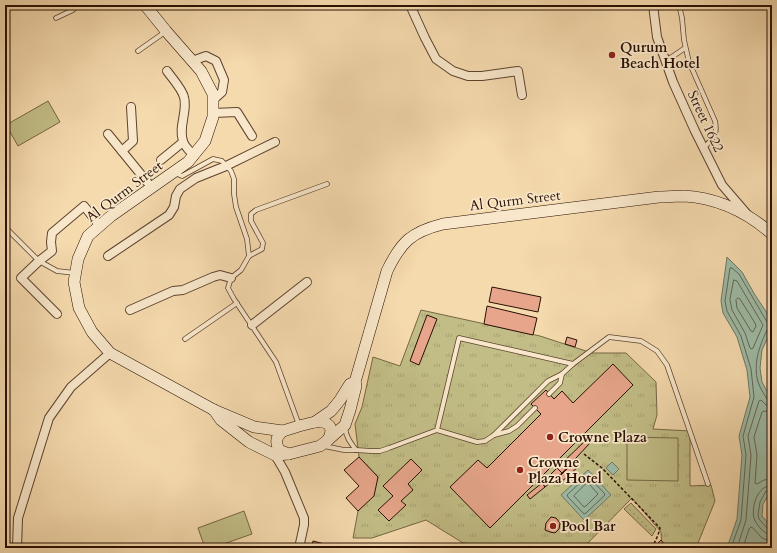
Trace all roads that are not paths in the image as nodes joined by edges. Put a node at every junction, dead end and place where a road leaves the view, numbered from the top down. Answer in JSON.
{"nodes":[{"id":1,"x":70,"y":5,"type":"edge"},
{"id":2,"x":145,"y":5,"type":"edge"},
{"id":3,"x":410,"y":5,"type":"edge"},
{"id":4,"x":653,"y":5,"type":"edge"},
{"id":5,"x":679,"y":5,"type":"edge"},
{"id":6,"x":56,"y":18,"type":"dead end"},
{"id":7,"x":166,"y":31,"type":"junction"},
{"id":8,"x":686,"y":48,"type":"junction"},
{"id":9,"x":138,"y":51,"type":"dead end"},
{"id":10,"x":192,"y":61,"type":"junction"},
{"id":11,"x":666,"y":61,"type":"junction"},
{"id":12,"x":167,"y":71,"type":"dead end"},
{"id":13,"x":522,"y":95,"type":"dead end"},
{"id":14,"x":213,"y":100,"type":"junction"},
{"id":15,"x":131,"y":107,"type":"dead end"},
{"id":16,"x":213,"y":113,"type":"junction"},
{"id":17,"x":108,"y":134,"type":"dead end"},
{"id":18,"x":252,"y":136,"type":"dead end"},
{"id":19,"x":183,"y":142,"type":"junction"},
{"id":20,"x":275,"y":142,"type":"dead end"},
{"id":21,"x":704,"y":148,"type":"junction"},
{"id":22,"x":122,"y":151,"type":"junction"},
{"id":23,"x":194,"y":156,"type":"junction"},
{"id":24,"x":160,"y":160,"type":"dead end"},
{"id":25,"x":226,"y":166,"type":"junction"},
{"id":26,"x":173,"y":173,"type":"junction"},
{"id":27,"x":327,"y":184,"type":"dead end"},
{"id":28,"x":152,"y":188,"type":"junction"},
{"id":29,"x":748,"y":216,"type":"junction"},
{"id":30,"x":100,"y":226,"type":"junction"},
{"id":31,"x":5,"y":227,"type":"edge"},
{"id":32,"x":772,"y":234,"type":"edge"},
{"id":33,"x":108,"y":256,"type":"dead end"},
{"id":34,"x":248,"y":256,"type":"junction"},
{"id":35,"x":38,"y":261,"type":"junction"},
{"id":36,"x":76,"y":273,"type":"junction"},
{"id":37,"x":230,"y":278,"type":"junction"},
{"id":38,"x":307,"y":282,"type":"dead end"},
{"id":39,"x":237,"y":303,"type":"junction"},
{"id":40,"x":130,"y":310,"type":"dead end"},
{"id":41,"x":57,"y":314,"type":"dead end"},
{"id":42,"x":252,"y":325,"type":"junction"},
{"id":43,"x":185,"y":339,"type":"dead end"},
{"id":44,"x":110,"y":352,"type":"junction"},
{"id":45,"x":573,"y":364,"type":"junction"},
{"id":46,"x":562,"y":374,"type":"junction"},
{"id":47,"x":355,"y":382,"type":"junction"},
{"id":48,"x":549,"y":394,"type":"dead end"},
{"id":49,"x":535,"y":408,"type":"dead end"},
{"id":50,"x":214,"y":410,"type":"junction"},
{"id":51,"x":315,"y":422,"type":"junction"},
{"id":52,"x":345,"y":425,"type":"junction"},
{"id":53,"x":299,"y":426,"type":"junction"},
{"id":54,"x":437,"y":430,"type":"junction"},
{"id":55,"x":283,"y":431,"type":"junction"},
{"id":56,"x":494,"y":435,"type":"junction"},
{"id":57,"x":324,"y":443,"type":"junction"},
{"id":58,"x":356,"y":450,"type":"junction"},
{"id":59,"x":289,"y":454,"type":"junction"},
{"id":60,"x":275,"y":455,"type":"junction"},
{"id":61,"x":708,"y":484,"type":"dead end"},
{"id":62,"x":17,"y":548,"type":"edge"},
{"id":63,"x":299,"y":548,"type":"edge"}],
"edges":[{"from":1,"to":6,"type":"lane"},
{"from":2,"to":7,"type":"street","name":"Al Qurm Street"},
{"from":3,"to":13,"type":"street"},
{"from":4,"to":11,"type":"street","name":"Street 1622"},
{"from":5,"to":8,"type":"lane"},
{"from":7,"to":9,"type":"lane"},
{"from":7,"to":10,"type":"street","name":"Al Qurm Street"},
{"from":8,"to":11,"type":"lane"},
{"from":8,"to":21,"type":"lane"},
{"from":10,"to":14,"type":"street","name":"Al Qurm Street"},
{"from":10,"to":14,"type":"street"},
{"from":11,"to":21,"type":"street","name":"Street 1622"},
{"from":12,"to":19,"type":"street"},
{"from":14,"to":16,"type":"street","name":"Al Qurm Street"},
{"from":15,"to":22,"type":"street"},
{"from":16,"to":18,"type":"street"},
{"from":16,"to":23,"type":"street","name":"Al Qurm Street"},
{"from":17,"to":22,"type":"street"},
{"from":19,"to":23,"type":"street"},
{"from":19,"to":24,"type":"street"},
{"from":20,"to":25,"type":"street"},
{"from":21,"to":29,"type":"street","name":"Street 1622"},
{"from":22,"to":28,"type":"street"},
{"from":23,"to":26,"type":"street","name":"Al Qurm Street"},
{"from":25,"to":26,"type":"lane"},
{"from":25,"to":33,"type":"street"},
{"from":25,"to":34,"type":"lane"},
{"from":26,"to":28,"type":"street","name":"Al Qurm Street"},
{"from":27,"to":34,"type":"lane"},
{"from":28,"to":30,"type":"street","name":"Al Qurm Street"},
{"from":29,"to":32,"type":"street","name":"Al Qurm Street"},
{"from":29,"to":47,"type":"street","name":"Al Qurm Street"},
{"from":30,"to":35,"type":"street"},
{"from":30,"to":36,"type":"street","name":"Al Qurm Street"},
{"from":31,"to":35,"type":"lane"},
{"from":34,"to":37,"type":"lane"},
{"from":35,"to":36,"type":"lane"},
{"from":35,"to":41,"type":"street"},
{"from":36,"to":44,"type":"street","name":"Al Qurm Street"},
{"from":37,"to":39,"type":"lane"},
{"from":37,"to":40,"type":"street"},
{"from":38,"to":42,"type":"street"},
{"from":39,"to":42,"type":"lane"},
{"from":39,"to":43,"type":"lane"},
{"from":42,"to":53,"type":"lane"},
{"from":44,"to":50,"type":"street","name":"Al Qurm Street"},
{"from":44,"to":62,"type":"street"},
{"from":45,"to":46,"type":"lane"},
{"from":45,"to":54,"type":"lane"},
{"from":45,"to":61,"type":"lane"},
{"from":46,"to":48,"type":"lane"},
{"from":46,"to":56,"type":"lane"},
{"from":47,"to":51,"type":"street","name":"Al Qurm Street"},
{"from":47,"to":52,"type":"street","name":"Al Qurm Street"},
{"from":49,"to":56,"type":"lane"},
{"from":50,"to":55,"type":"street","name":"Al Qurm Street"},
{"from":50,"to":60,"type":"street","name":"Al Qurm Street"},
{"from":51,"to":53,"type":"street","name":"Al Qurm Street"},
{"from":51,"to":57,"type":"street"},
{"from":52,"to":57,"type":"street"},
{"from":52,"to":58,"type":"lane"},
{"from":53,"to":55,"type":"street","name":"Al Qurm Street"},
{"from":54,"to":56,"type":"lane"},
{"from":54,"to":58,"type":"lane"},
{"from":55,"to":59,"type":"street"},
{"from":57,"to":58,"type":"lane"},
{"from":57,"to":59,"type":"street"},
{"from":59,"to":60,"type":"street"},
{"from":60,"to":63,"type":"street"}]}
